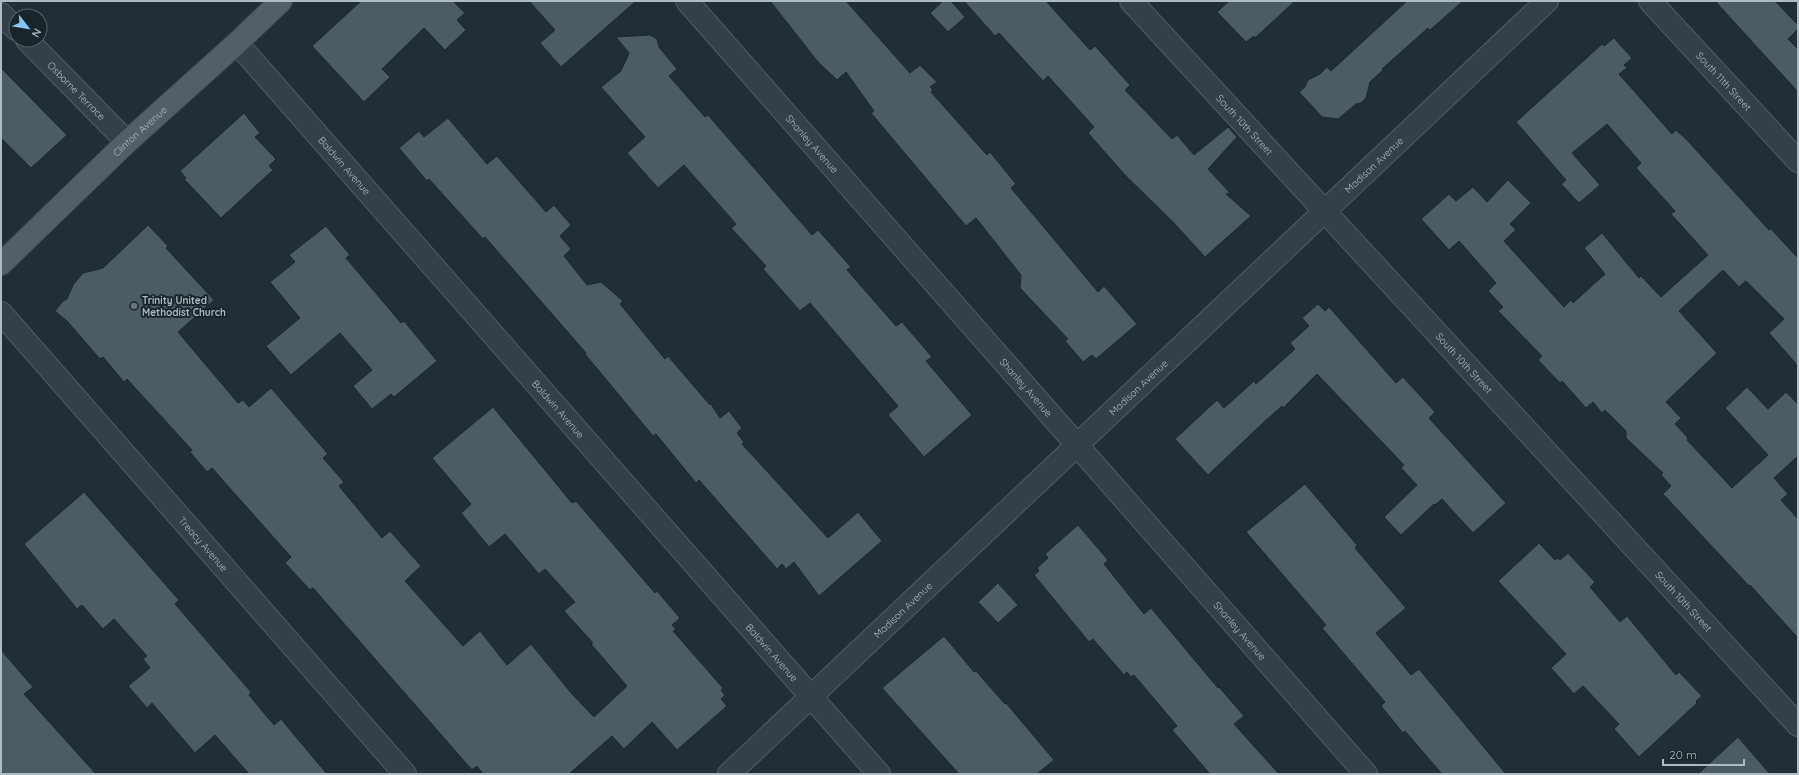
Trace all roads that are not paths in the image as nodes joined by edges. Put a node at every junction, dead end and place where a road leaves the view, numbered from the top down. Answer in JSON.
{"nodes":[{"id":1,"x":282,"y":1,"type":"edge"},
{"id":2,"x":687,"y":1,"type":"edge"},
{"id":3,"x":1131,"y":1,"type":"edge"},
{"id":4,"x":1547,"y":1,"type":"edge"},
{"id":5,"x":1650,"y":1,"type":"edge"},
{"id":6,"x":237,"y":43,"type":"junction"},
{"id":7,"x":34,"y":48,"type":"edge"},
{"id":8,"x":127,"y":142,"type":"junction"},
{"id":9,"x":1798,"y":161,"type":"edge"},
{"id":10,"x":1325,"y":211,"type":"junction"},
{"id":11,"x":1,"y":264,"type":"edge"},
{"id":12,"x":1,"y":313,"type":"edge"},
{"id":13,"x":1077,"y":446,"type":"junction"},
{"id":14,"x":811,"y":696,"type":"junction"},
{"id":15,"x":1798,"y":725,"type":"edge"},
{"id":16,"x":405,"y":774,"type":"edge"},
{"id":17,"x":729,"y":774,"type":"edge"},
{"id":18,"x":879,"y":774,"type":"edge"},
{"id":19,"x":1366,"y":774,"type":"edge"}],
"edges":[{"from":1,"to":6,"type":"main road","name":"Clinton Avenue"},
{"from":2,"to":13,"type":"street","name":"Shanley Avenue"},
{"from":3,"to":10,"type":"street","name":"South 10th Street"},
{"from":4,"to":10,"type":"street","name":"Madison Avenue"},
{"from":5,"to":9,"type":"street","name":"South 11th Street"},
{"from":6,"to":8,"type":"main road","name":"Clinton Avenue"},
{"from":6,"to":14,"type":"street","name":"Baldwin Avenue"},
{"from":7,"to":8,"type":"street","name":"Osborne Terrace"},
{"from":8,"to":11,"type":"main road","name":"Clinton Avenue"},
{"from":10,"to":13,"type":"street","name":"Madison Avenue"},
{"from":10,"to":15,"type":"street","name":"South 10th Street"},
{"from":12,"to":16,"type":"street","name":"Treacy Avenue"},
{"from":13,"to":14,"type":"street","name":"Madison Avenue"},
{"from":13,"to":19,"type":"street","name":"Shanley Avenue"},
{"from":14,"to":17,"type":"street","name":"Madison Avenue"},
{"from":14,"to":18,"type":"street","name":"Baldwin Avenue"}]}
